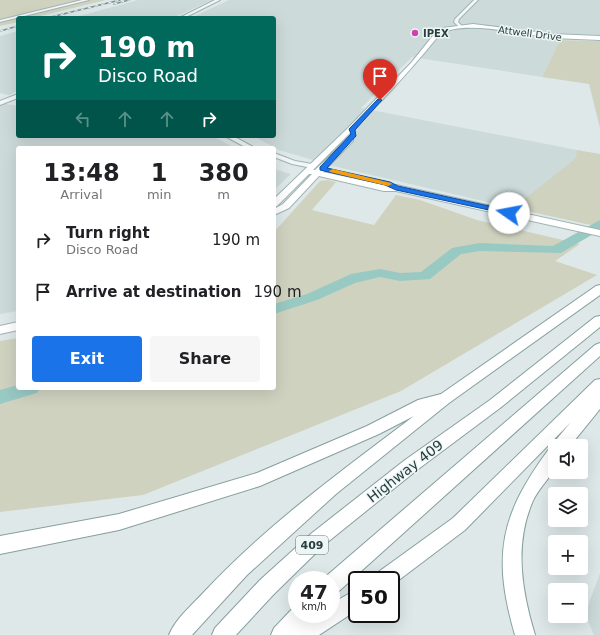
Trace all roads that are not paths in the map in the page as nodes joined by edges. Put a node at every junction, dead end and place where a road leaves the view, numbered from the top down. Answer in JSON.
{"nodes":[{"id":1,"x":87,"y":0,"type":"edge"},
{"id":2,"x":218,"y":0,"type":"edge"},
{"id":3,"x":476,"y":0,"type":"edge"},
{"id":4,"x":21,"y":16,"type":"edge"},
{"id":5,"x":185,"y":16,"type":"edge"},
{"id":6,"x":16,"y":17,"type":"edge"},
{"id":7,"x":0,"y":21,"type":"edge"},
{"id":8,"x":461,"y":26,"type":"junction"},
{"id":9,"x":600,"y":38,"type":"edge"},
{"id":10,"x":0,"y":96,"type":"edge"},
{"id":11,"x":15,"y":99,"type":"edge"},
{"id":12,"x":0,"y":103,"type":"edge"},
{"id":13,"x":352,"y":130,"type":"junction"},
{"id":14,"x":232,"y":138,"type":"edge"},
{"id":15,"x":248,"y":146,"type":"edge"},
{"id":16,"x":276,"y":156,"type":"edge"},
{"id":17,"x":276,"y":162,"type":"edge"},
{"id":18,"x":309,"y":169,"type":"junction"},
{"id":19,"x":320,"y":171,"type":"junction"},
{"id":20,"x":276,"y":202,"type":"edge"},
{"id":21,"x":276,"y":211,"type":"edge"},
{"id":22,"x":600,"y":233,"type":"edge"},
{"id":23,"x":600,"y":289,"type":"edge"},
{"id":24,"x":600,"y":320,"type":"edge"},
{"id":25,"x":16,"y":326,"type":"edge"},
{"id":26,"x":0,"y":330,"type":"edge"},
{"id":27,"x":600,"y":348,"type":"edge"},
{"id":28,"x":600,"y":384,"type":"edge"},
{"id":29,"x":600,"y":398,"type":"edge"},
{"id":30,"x":444,"y":399,"type":"junction"},
{"id":31,"x":567,"y":439,"type":"edge"},
{"id":32,"x":548,"y":463,"type":"edge"},
{"id":33,"x":0,"y":545,"type":"edge"},
{"id":34,"x":397,"y":571,"type":"edge"},
{"id":35,"x":340,"y":577,"type":"edge"},
{"id":36,"x":348,"y":605,"type":"edge"},
{"id":37,"x":292,"y":623,"type":"edge"},
{"id":38,"x":179,"y":635,"type":"edge"},
{"id":39,"x":222,"y":635,"type":"edge"},
{"id":40,"x":281,"y":635,"type":"edge"},
{"id":41,"x":301,"y":635,"type":"edge"},
{"id":42,"x":525,"y":635,"type":"edge"}],
"edges":[{"from":1,"to":4,"type":"street"},
{"from":2,"to":5,"type":"street"},
{"from":3,"to":8,"type":"street"},
{"from":6,"to":7,"type":"street"},
{"from":8,"to":9,"type":"main road","name":"Attwell Drive"},
{"from":8,"to":13,"type":"main road","name":"Attwell Drive"},
{"from":10,"to":11,"type":"street"},
{"from":11,"to":12,"type":"street"},
{"from":13,"to":18,"type":"main road"},
{"from":13,"to":19,"type":"main road"},
{"from":14,"to":15,"type":"street"},
{"from":16,"to":18,"type":"street"},
{"from":17,"to":18,"type":"street"},
{"from":18,"to":19,"type":"main road"},
{"from":18,"to":20,"type":"main road"},
{"from":19,"to":21,"type":"main road"},
{"from":19,"to":22,"type":"main road"},
{"from":23,"to":30,"type":"highway"},
{"from":24,"to":39,"type":"highway","name":"Highway 409","number":"409"},
{"from":25,"to":26,"type":"main road"},
{"from":27,"to":35,"type":"highway"},
{"from":28,"to":34,"type":"highway"},
{"from":29,"to":31,"type":"highway"},
{"from":30,"to":33,"type":"highway"},
{"from":30,"to":38,"type":"highway"},
{"from":32,"to":42,"type":"highway"},
{"from":36,"to":41,"type":"highway"},
{"from":37,"to":40,"type":"highway"}]}
